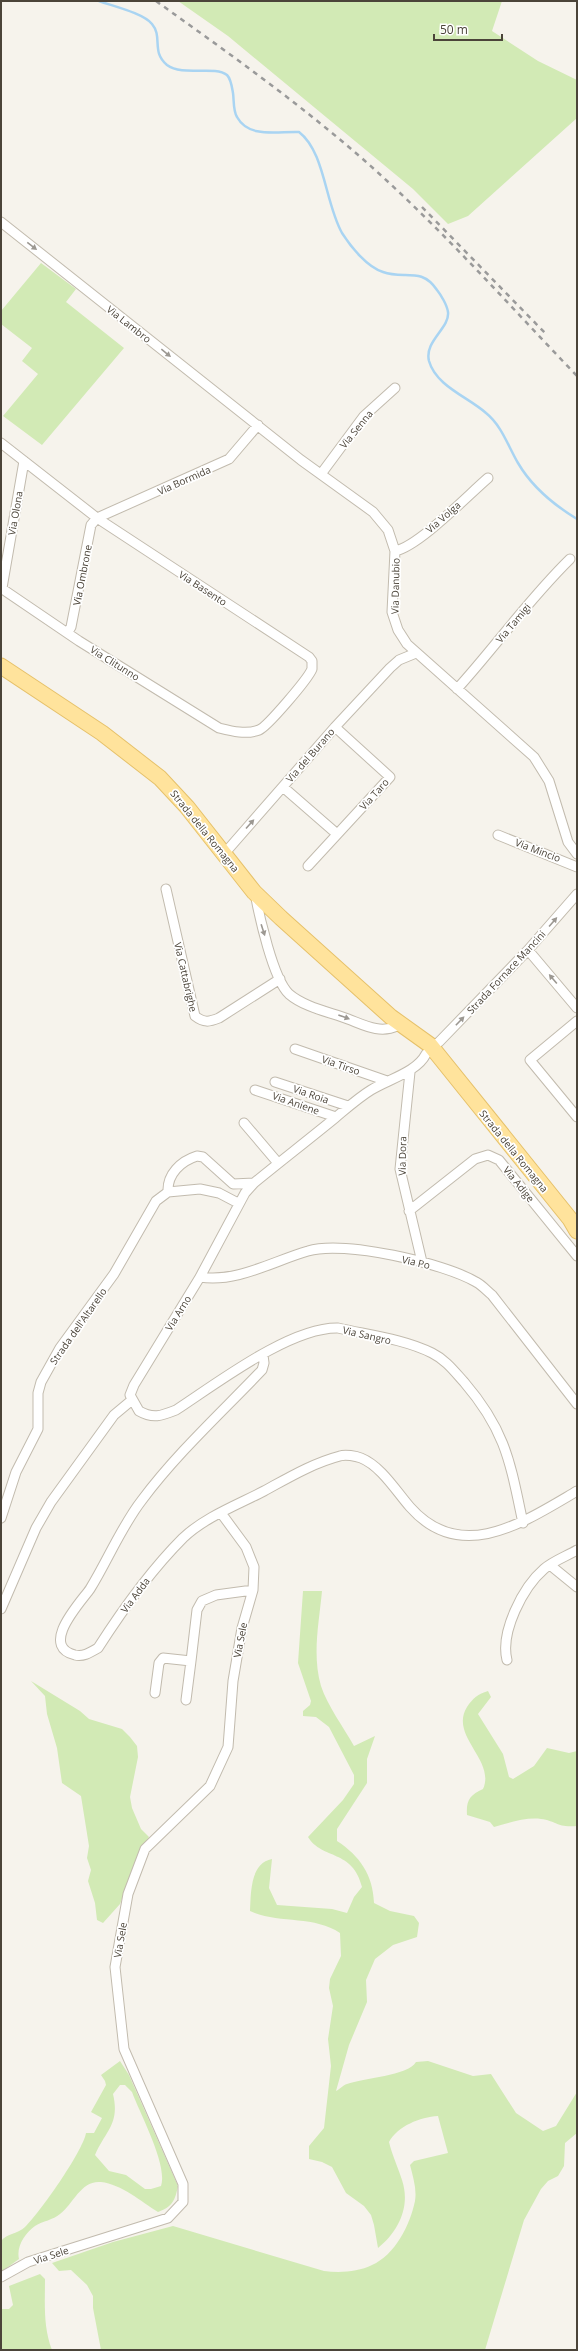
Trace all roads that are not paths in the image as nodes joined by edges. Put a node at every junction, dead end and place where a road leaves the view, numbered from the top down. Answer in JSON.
{"nodes":[{"id":1,"x":1,"y":222,"type":"edge"},
{"id":2,"x":395,"y":388,"type":"dead end"},
{"id":3,"x":258,"y":425,"type":"junction"},
{"id":4,"x":1,"y":443,"type":"edge"},
{"id":5,"x":24,"y":461,"type":"junction"},
{"id":6,"x":321,"y":474,"type":"junction"},
{"id":7,"x":488,"y":478,"type":"dead end"},
{"id":8,"x":97,"y":518,"type":"junction"},
{"id":9,"x":395,"y":551,"type":"junction"},
{"id":10,"x":570,"y":559,"type":"dead end"},
{"id":11,"x":2,"y":588,"type":"edge"},
{"id":12,"x":68,"y":632,"type":"junction"},
{"id":13,"x":407,"y":644,"type":"junction"},
{"id":14,"x":416,"y":653,"type":"junction"},
{"id":15,"x":399,"y":660,"type":"junction"},
{"id":16,"x":1,"y":666,"type":"edge"},
{"id":17,"x":457,"y":689,"type":"junction"},
{"id":18,"x":335,"y":727,"type":"junction"},
{"id":19,"x":232,"y":732,"type":"joint"},
{"id":20,"x":283,"y":786,"type":"junction"},
{"id":21,"x":337,"y":834,"type":"junction"},
{"id":22,"x":498,"y":835,"type":"dead end"},
{"id":23,"x":224,"y":854,"type":"junction"},
{"id":24,"x":577,"y":854,"type":"edge"},
{"id":25,"x":308,"y":866,"type":"dead end"},
{"id":26,"x":577,"y":867,"type":"edge"},
{"id":27,"x":166,"y":889,"type":"dead end"},
{"id":28,"x":254,"y":892,"type":"junction"},
{"id":29,"x":577,"y":894,"type":"edge"},
{"id":30,"x":528,"y":950,"type":"junction"},
{"id":31,"x":280,"y":979,"type":"junction"},
{"id":32,"x":575,"y":1002,"type":"edge"},
{"id":33,"x":577,"y":1020,"type":"edge"},
{"id":34,"x":394,"y":1021,"type":"junction"},
{"id":35,"x":295,"y":1049,"type":"dead end"},
{"id":36,"x":426,"y":1050,"type":"junction"},
{"id":37,"x":411,"y":1070,"type":"junction"},
{"id":38,"x":387,"y":1081,"type":"junction"},
{"id":39,"x":275,"y":1082,"type":"dead end"},
{"id":40,"x":255,"y":1090,"type":"dead end"},
{"id":41,"x":348,"y":1106,"type":"junction"},
{"id":42,"x":336,"y":1117,"type":"junction"},
{"id":43,"x":577,"y":1117,"type":"edge"},
{"id":44,"x":244,"y":1123,"type":"dead end"},
{"id":45,"x":278,"y":1163,"type":"junction"},
{"id":46,"x":254,"y":1183,"type":"junction"},
{"id":47,"x":168,"y":1192,"type":"junction"},
{"id":48,"x":238,"y":1203,"type":"junction"},
{"id":49,"x":409,"y":1211,"type":"junction"},
{"id":50,"x":575,"y":1225,"type":"edge"},
{"id":51,"x":577,"y":1256,"type":"edge"},
{"id":52,"x":422,"y":1262,"type":"junction"},
{"id":53,"x":200,"y":1277,"type":"junction"},
{"id":54,"x":263,"y":1355,"type":"junction"},
{"id":55,"x":132,"y":1400,"type":"junction"},
{"id":56,"x":577,"y":1404,"type":"edge"},
{"id":57,"x":577,"y":1491,"type":"edge"},
{"id":58,"x":221,"y":1513,"type":"junction"},
{"id":59,"x":1,"y":1518,"type":"edge"},
{"id":60,"x":523,"y":1523,"type":"junction"},
{"id":61,"x":577,"y":1550,"type":"edge"},
{"id":62,"x":550,"y":1565,"type":"junction"},
{"id":63,"x":577,"y":1587,"type":"edge"},
{"id":64,"x":253,"y":1590,"type":"junction"},
{"id":65,"x":1,"y":1609,"type":"edge"},
{"id":66,"x":507,"y":1660,"type":"dead end"},
{"id":67,"x":191,"y":1661,"type":"junction"},
{"id":68,"x":155,"y":1693,"type":"dead end"},
{"id":69,"x":186,"y":1700,"type":"dead end"},
{"id":70,"x":1,"y":2277,"type":"edge"}],
"edges":[{"from":1,"to":3,"type":"street","name":"Via Lambro","one_way":true},
{"from":2,"to":6,"type":"street","name":"Via Senna"},
{"from":3,"to":6,"type":"street","name":"Via Danubio"},
{"from":3,"to":8,"type":"street","name":"Via Bormida"},
{"from":4,"to":5,"type":"street","name":"Via Basento"},
{"from":5,"to":8,"type":"street","name":"Via Basento"},
{"from":5,"to":11,"type":"street","name":"Via Olona"},
{"from":6,"to":9,"type":"street","name":"Via Danubio"},
{"from":7,"to":9,"type":"street","name":"Via Volga"},
{"from":8,"to":12,"type":"street","name":"Via Ombrone"},
{"from":8,"to":19,"type":"street","name":"Via Basento"},
{"from":9,"to":13,"type":"street","name":"Via Danubio"},
{"from":10,"to":17,"type":"street","name":"Via Tamigi"},
{"from":11,"to":12,"type":"street","name":"Via Clitunno"},
{"from":12,"to":19,"type":"street","name":"Via Clitunno"},
{"from":13,"to":14,"type":"street","name":"Via Danubio"},
{"from":13,"to":15,"type":"street"},
{"from":14,"to":15,"type":"street"},
{"from":14,"to":17,"type":"street","name":"Via Danubio"},
{"from":15,"to":18,"type":"street","name":"Via del Burano"},
{"from":16,"to":23,"type":"main road","name":"Strada della Romagna"},
{"from":17,"to":24,"type":"street","name":"Via Danubio"},
{"from":18,"to":20,"type":"street","name":"Via del Burano"},
{"from":18,"to":21,"type":"street","name":"Via Taro"},
{"from":20,"to":21,"type":"street"},
{"from":23,"to":20,"type":"street","name":"Via del Burano","one_way":true},
{"from":21,"to":25,"type":"street","name":"Via Taro"},
{"from":22,"to":26,"type":"street","name":"Via Mincio"},
{"from":23,"to":28,"type":"main road","name":"Strada della Romagna"},
{"from":27,"to":31,"type":"street","name":"Via Cattabrighe"},
{"from":28,"to":31,"type":"street","one_way":true},
{"from":28,"to":34,"type":"main road","name":"Strada della Romagna"},
{"from":30,"to":29,"type":"street","name":"Strada Fornace Mancini","one_way":true},
{"from":32,"to":30,"type":"street","one_way":true},
{"from":36,"to":30,"type":"street","name":"Strada Fornace Mancini","one_way":true},
{"from":31,"to":34,"type":"street","one_way":true},
{"from":33,"to":43,"type":"street"},
{"from":34,"to":36,"type":"main road","name":"Strada della Romagna"},
{"from":35,"to":38,"type":"street","name":"Via Tirso"},
{"from":36,"to":37,"type":"street"},
{"from":36,"to":50,"type":"main road","name":"Strada della Romagna"},
{"from":37,"to":38,"type":"street","name":"Via Arno"},
{"from":37,"to":49,"type":"street","name":"Via Dora"},
{"from":38,"to":41,"type":"street","name":"Via Arno"},
{"from":39,"to":41,"type":"street","name":"Via Roia"},
{"from":40,"to":42,"type":"street","name":"Via Aniene"},
{"from":41,"to":42,"type":"street","name":"Via Arno"},
{"from":42,"to":45,"type":"street","name":"Via Arno"},
{"from":44,"to":45,"type":"street"},
{"from":45,"to":46,"type":"street","name":"Via Arno"},
{"from":46,"to":47,"type":"street"},
{"from":46,"to":48,"type":"street","name":"Via Arno"},
{"from":47,"to":48,"type":"street"},
{"from":47,"to":59,"type":"street","name":"Strada dell'Altarello"},
{"from":48,"to":53,"type":"street","name":"Via Arno"},
{"from":49,"to":51,"type":"street","name":"Via Adige"},
{"from":49,"to":52,"type":"street","name":"Via Dora"},
{"from":52,"to":53,"type":"street","name":"Via Po"},
{"from":52,"to":56,"type":"street","name":"Via Po"},
{"from":53,"to":55,"type":"street","name":"Via Arno"},
{"from":54,"to":55,"type":"street","name":"Via Sangro"},
{"from":54,"to":58,"type":"street","name":"Via Adda"},
{"from":54,"to":60,"type":"street","name":"Via Sangro"},
{"from":55,"to":65,"type":"street"},
{"from":57,"to":60,"type":"street","name":"Via Adda"},
{"from":58,"to":60,"type":"street","name":"Via Adda"},
{"from":58,"to":64,"type":"street","name":"Via Sele"},
{"from":61,"to":62,"type":"street"},
{"from":62,"to":63,"type":"street"},
{"from":62,"to":66,"type":"street"},
{"from":64,"to":67,"type":"street"},
{"from":64,"to":70,"type":"street","name":"Via Sele"},
{"from":67,"to":68,"type":"street"},
{"from":67,"to":69,"type":"street"}]}
